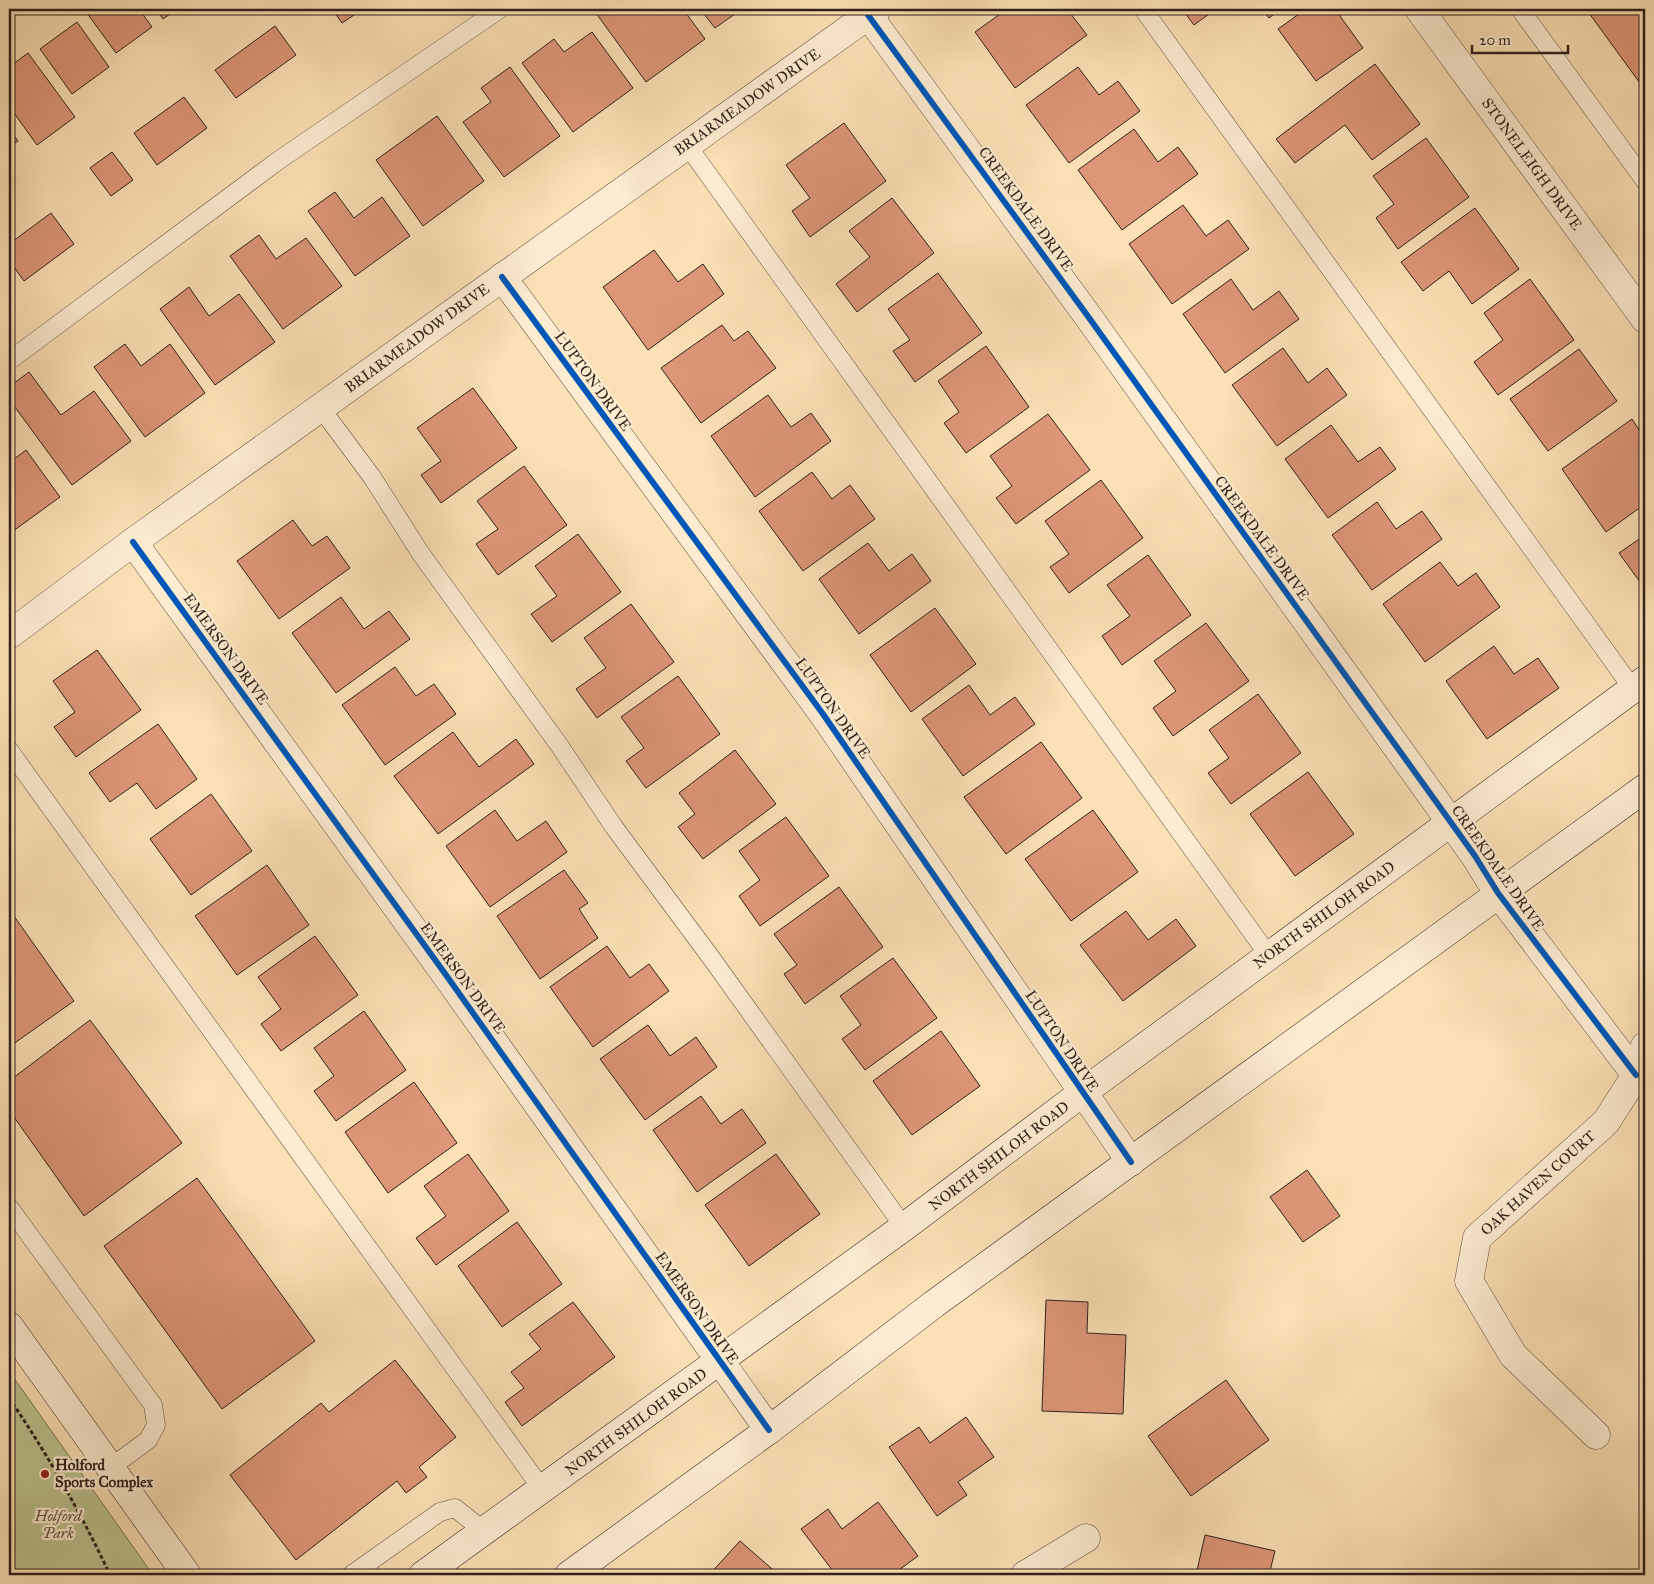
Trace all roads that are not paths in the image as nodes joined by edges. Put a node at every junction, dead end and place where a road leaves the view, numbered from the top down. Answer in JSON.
{"nodes":[{"id":1,"x":500,"y":9,"type":"edge"},
{"id":2,"x":1143,"y":9,"type":"edge"},
{"id":3,"x":1420,"y":9,"type":"edge"},
{"id":4,"x":1520,"y":9,"type":"edge"},
{"id":5,"x":872,"y":12,"type":"edge"},
{"id":6,"x":687,"y":144,"type":"junction"},
{"id":7,"x":1645,"y":181,"type":"edge"},
{"id":8,"x":502,"y":277,"type":"junction"},
{"id":9,"x":1645,"y":319,"type":"edge"},
{"id":10,"x":9,"y":361,"type":"edge"},
{"id":11,"x":320,"y":408,"type":"junction"},
{"id":12,"x":133,"y":542,"type":"junction"},
{"id":13,"x":9,"y":635,"type":"edge"},
{"id":14,"x":1639,"y":685,"type":"edge"},
{"id":15,"x":9,"y":750,"type":"edge"},
{"id":16,"x":1645,"y":788,"type":"edge"},
{"id":17,"x":1450,"y":822,"type":"junction"},
{"id":18,"x":1498,"y":893,"type":"junction"},
{"id":19,"x":1269,"y":956,"type":"junction"},
{"id":20,"x":1645,"y":1046,"type":"edge"},
{"id":21,"x":1636,"y":1075,"type":"junction"},
{"id":22,"x":1082,"y":1093,"type":"junction"},
{"id":23,"x":1131,"y":1162,"type":"junction"},
{"id":24,"x":9,"y":1207,"type":"edge"},
{"id":25,"x":904,"y":1227,"type":"junction"},
{"id":26,"x":9,"y":1326,"type":"edge"},
{"id":27,"x":720,"y":1361,"type":"junction"},
{"id":28,"x":769,"y":1430,"type":"junction"},
{"id":29,"x":1596,"y":1435,"type":"dead end"},
{"id":30,"x":110,"y":1468,"type":"junction"},
{"id":31,"x":542,"y":1489,"type":"junction"},
{"id":32,"x":484,"y":1531,"type":"junction"},
{"id":33,"x":1086,"y":1538,"type":"dead end"},
{"id":34,"x":187,"y":1575,"type":"edge"},
{"id":35,"x":351,"y":1575,"type":"edge"},
{"id":36,"x":423,"y":1575,"type":"edge"},
{"id":37,"x":569,"y":1575,"type":"edge"},
{"id":38,"x":1025,"y":1575,"type":"edge"}],
"edges":[{"from":1,"to":10,"type":"lane"},
{"from":2,"to":14,"type":"lane"},
{"from":3,"to":9,"type":"street","name":"STONELEIGH DRIVE"},
{"from":4,"to":7,"type":"lane"},
{"from":5,"to":6,"type":"street","name":"BRIARMEADOW DRIVE"},
{"from":5,"to":17,"type":"street","name":"CREEKDALE DRIVE"},
{"from":6,"to":8,"type":"street","name":"BRIARMEADOW DRIVE"},
{"from":6,"to":19,"type":"lane"},
{"from":8,"to":11,"type":"street","name":"BRIARMEADOW DRIVE"},
{"from":8,"to":22,"type":"street","name":"LUPTON DRIVE"},
{"from":11,"to":12,"type":"street","name":"BRIARMEADOW DRIVE"},
{"from":11,"to":25,"type":"lane"},
{"from":12,"to":13,"type":"street","name":"BRIARMEADOW DRIVE"},
{"from":12,"to":27,"type":"street","name":"EMERSON DRIVE"},
{"from":14,"to":17,"type":"street","name":"NORTH SHILOH ROAD"},
{"from":15,"to":31,"type":"lane"},
{"from":16,"to":18,"type":"street"},
{"from":17,"to":18,"type":"street","name":"CREEKDALE DRIVE"},
{"from":17,"to":19,"type":"street","name":"NORTH SHILOH ROAD"},
{"from":18,"to":21,"type":"street","name":"CREEKDALE DRIVE"},
{"from":18,"to":23,"type":"street"},
{"from":19,"to":22,"type":"street","name":"NORTH SHILOH ROAD"},
{"from":20,"to":21,"type":"street","name":"OAK HAVEN COURT"},
{"from":21,"to":29,"type":"street","name":"OAK HAVEN COURT"},
{"from":22,"to":23,"type":"street","name":"LUPTON DRIVE"},
{"from":22,"to":25,"type":"street","name":"NORTH SHILOH ROAD"},
{"from":23,"to":28,"type":"street"},
{"from":24,"to":30,"type":"lane"},
{"from":25,"to":27,"type":"street","name":"NORTH SHILOH ROAD"},
{"from":26,"to":30,"type":"street"},
{"from":27,"to":28,"type":"street","name":"EMERSON DRIVE"},
{"from":27,"to":31,"type":"street","name":"NORTH SHILOH ROAD"},
{"from":28,"to":37,"type":"street"},
{"from":30,"to":34,"type":"street"},
{"from":31,"to":32,"type":"street","name":"NORTH SHILOH ROAD"},
{"from":32,"to":35,"type":"lane"},
{"from":32,"to":36,"type":"street","name":"NORTH SHILOH ROAD"},
{"from":33,"to":38,"type":"street"}]}
